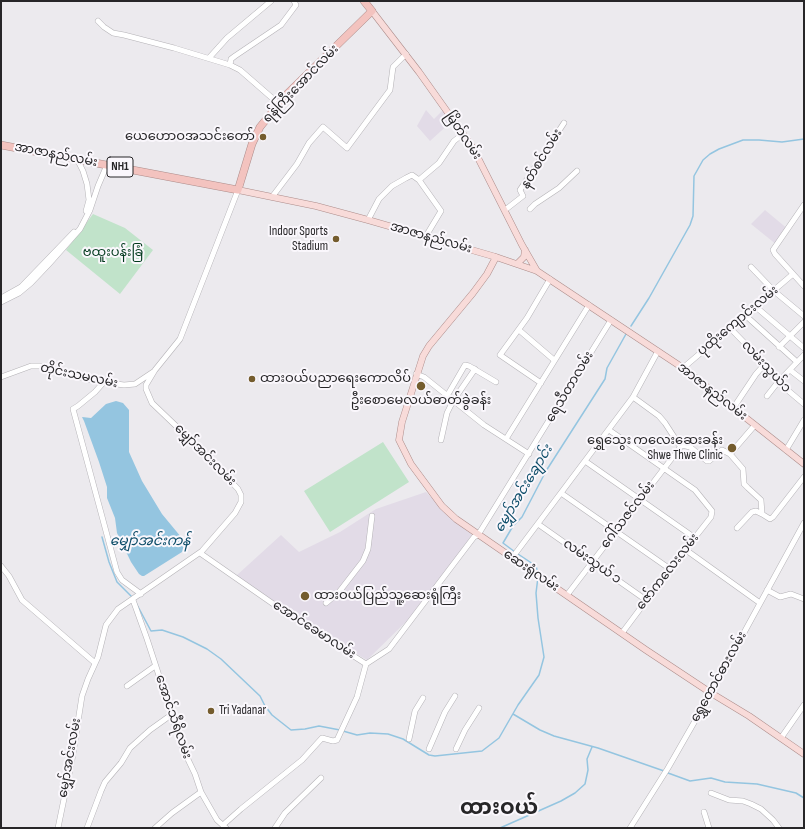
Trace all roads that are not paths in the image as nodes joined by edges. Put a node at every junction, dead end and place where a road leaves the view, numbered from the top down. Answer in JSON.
{"nodes":[{"id":1,"x":271,"y":1,"type":"edge"},
{"id":2,"x":294,"y":1,"type":"edge"},
{"id":3,"x":364,"y":1,"type":"edge"},
{"id":4,"x":372,"y":11,"type":"junction"},
{"id":5,"x":98,"y":21,"type":"dead end"},
{"id":6,"x":406,"y":54,"type":"junction"},
{"id":7,"x":209,"y":58,"type":"junction"},
{"id":8,"x":230,"y":65,"type":"junction"},
{"id":9,"x":279,"y":104,"type":"junction"},
{"id":10,"x":564,"y":123,"type":"dead end"},
{"id":11,"x":463,"y":134,"type":"junction"},
{"id":12,"x":1,"y":145,"type":"edge"},
{"id":13,"x":77,"y":159,"type":"junction"},
{"id":14,"x":107,"y":165,"type":"junction"},
{"id":15,"x":578,"y":171,"type":"dead end"},
{"id":16,"x":419,"y":180,"type":"junction"},
{"id":17,"x":87,"y":184,"type":"junction"},
{"id":18,"x":98,"y":186,"type":"junction"},
{"id":19,"x":238,"y":190,"type":"junction"},
{"id":20,"x":272,"y":197,"type":"junction"},
{"id":21,"x":804,"y":205,"type":"edge"},
{"id":22,"x":530,"y":209,"type":"dead end"},
{"id":23,"x":505,"y":210,"type":"junction"},
{"id":24,"x":368,"y":220,"type":"junction"},
{"id":25,"x":426,"y":236,"type":"junction"},
{"id":26,"x":525,"y":250,"type":"junction"},
{"id":27,"x":496,"y":257,"type":"junction"},
{"id":28,"x":517,"y":264,"type":"junction"},
{"id":29,"x":751,"y":267,"type":"dead end"},
{"id":30,"x":538,"y":271,"type":"junction"},
{"id":31,"x":793,"y":274,"type":"junction"},
{"id":32,"x":550,"y":279,"type":"junction"},
{"id":33,"x":804,"y":286,"type":"edge"},
{"id":34,"x":774,"y":290,"type":"junction"},
{"id":35,"x":1,"y":298,"type":"edge"},
{"id":36,"x":1,"y":302,"type":"edge"},
{"id":37,"x":589,"y":305,"type":"junction"},
{"id":38,"x":756,"y":307,"type":"junction"},
{"id":39,"x":745,"y":315,"type":"junction"},
{"id":40,"x":804,"y":316,"type":"edge"},
{"id":41,"x":611,"y":320,"type":"junction"},
{"id":42,"x":804,"y":322,"type":"edge"},
{"id":43,"x":730,"y":328,"type":"junction"},
{"id":44,"x":519,"y":330,"type":"junction"},
{"id":45,"x":790,"y":336,"type":"junction"},
{"id":46,"x":779,"y":347,"type":"junction"},
{"id":47,"x":804,"y":348,"type":"edge"},
{"id":48,"x":658,"y":351,"type":"junction"},
{"id":49,"x":804,"y":355,"type":"edge"},
{"id":50,"x":554,"y":360,"type":"junction"},
{"id":51,"x":797,"y":362,"type":"junction"},
{"id":52,"x":765,"y":364,"type":"junction"},
{"id":53,"x":683,"y":368,"type":"junction"},
{"id":54,"x":474,"y":369,"type":"junction"},
{"id":55,"x":155,"y":370,"type":"junction"},
{"id":56,"x":790,"y":370,"type":"junction"},
{"id":57,"x":416,"y":374,"type":"junction"},
{"id":58,"x":1,"y":377,"type":"edge"},
{"id":59,"x":103,"y":382,"type":"junction"},
{"id":60,"x":496,"y":382,"type":"dead end"},
{"id":61,"x":778,"y":382,"type":"junction"},
{"id":62,"x":804,"y":382,"type":"edge"},
{"id":63,"x":541,"y":383,"type":"junction"},
{"id":64,"x":447,"y":396,"type":"junction"},
{"id":65,"x":767,"y":396,"type":"dead end"},
{"id":66,"x":633,"y":397,"type":"junction"},
{"id":67,"x":453,"y":401,"type":"junction"},
{"id":68,"x":804,"y":404,"type":"edge"},
{"id":69,"x":734,"y":407,"type":"junction"},
{"id":70,"x":804,"y":420,"type":"edge"},
{"id":71,"x":754,"y":425,"type":"junction"},
{"id":72,"x":609,"y":430,"type":"junction"},
{"id":73,"x":506,"y":439,"type":"junction"},
{"id":74,"x":441,"y":440,"type":"dead end"},
{"id":75,"x":680,"y":446,"type":"junction"},
{"id":76,"x":786,"y":450,"type":"junction"},
{"id":77,"x":529,"y":454,"type":"junction"},
{"id":78,"x":730,"y":454,"type":"junction"},
{"id":79,"x":585,"y":461,"type":"junction"},
{"id":80,"x":804,"y":464,"type":"edge"},
{"id":81,"x":664,"y":468,"type":"junction"},
{"id":82,"x":804,"y":477,"type":"edge"},
{"id":83,"x":561,"y":493,"type":"junction"},
{"id":84,"x":640,"y":499,"type":"junction"},
{"id":85,"x":762,"y":514,"type":"junction"},
{"id":86,"x":372,"y":516,"type":"dead end"},
{"id":87,"x":804,"y":523,"type":"edge"},
{"id":88,"x":538,"y":524,"type":"junction"},
{"id":89,"x":737,"y":528,"type":"dead end"},
{"id":90,"x":616,"y":530,"type":"junction"},
{"id":91,"x":478,"y":536,"type":"junction"},
{"id":92,"x":695,"y":538,"type":"junction"},
{"id":93,"x":686,"y":550,"type":"junction"},
{"id":94,"x":200,"y":553,"type":"junction"},
{"id":95,"x":512,"y":558,"type":"junction"},
{"id":96,"x":592,"y":562,"type":"junction"},
{"id":97,"x":1,"y":566,"type":"edge"},
{"id":98,"x":670,"y":569,"type":"junction"},
{"id":99,"x":767,"y":590,"type":"junction"},
{"id":100,"x":141,"y":594,"type":"junction"},
{"id":101,"x":567,"y":595,"type":"junction"},
{"id":102,"x":804,"y":599,"type":"edge"},
{"id":103,"x":133,"y":600,"type":"junction"},
{"id":104,"x":646,"y":600,"type":"junction"},
{"id":105,"x":760,"y":602,"type":"junction"},
{"id":106,"x":326,"y":603,"type":"dead end"},
{"id":107,"x":622,"y":632,"type":"junction"},
{"id":108,"x":95,"y":663,"type":"junction"},
{"id":109,"x":366,"y":664,"type":"junction"},
{"id":110,"x":155,"y":666,"type":"junction"},
{"id":111,"x":127,"y":686,"type":"dead end"},
{"id":112,"x":711,"y":693,"type":"junction"},
{"id":113,"x":455,"y":696,"type":"dead end"},
{"id":114,"x":423,"y":698,"type":"dead end"},
{"id":115,"x":804,"y":704,"type":"edge"},
{"id":116,"x":479,"y":708,"type":"dead end"},
{"id":117,"x":171,"y":715,"type":"junction"},
{"id":118,"x":781,"y":738,"type":"junction"},
{"id":119,"x":409,"y":739,"type":"dead end"},
{"id":120,"x":429,"y":749,"type":"dead end"},
{"id":121,"x":456,"y":749,"type":"dead end"},
{"id":122,"x":804,"y":754,"type":"edge"},
{"id":123,"x":321,"y":778,"type":"dead end"},
{"id":124,"x":201,"y":792,"type":"junction"},
{"id":125,"x":711,"y":793,"type":"dead end"},
{"id":126,"x":704,"y":812,"type":"dead end"},
{"id":127,"x":224,"y":827,"type":"edge"},
{"id":128,"x":58,"y":828,"type":"edge"},
{"id":129,"x":87,"y":828,"type":"edge"},
{"id":130,"x":155,"y":828,"type":"edge"},
{"id":131,"x":275,"y":828,"type":"edge"},
{"id":132,"x":630,"y":828,"type":"edge"},
{"id":133,"x":709,"y":828,"type":"edge"},
{"id":134,"x":779,"y":828,"type":"edge"}],
"edges":[{"from":1,"to":7,"type":"street"},
{"from":2,"to":8,"type":"street"},
{"from":3,"to":4,"type":"highway"},
{"from":4,"to":6,"type":"main road","name":"မြိတ်လမ်း"},
{"from":4,"to":9,"type":"highway","name":"ရန်ကြီးအောင်လမ်း"},
{"from":5,"to":7,"type":"street"},
{"from":6,"to":11,"type":"main road","name":"မြိတ်လမ်း"},
{"from":6,"to":20,"type":"street"},
{"from":7,"to":8,"type":"street"},
{"from":8,"to":9,"type":"street"},
{"from":9,"to":19,"type":"highway","name":"ရန်ကြီးအောင်လမ်း"},
{"from":10,"to":23,"type":"street","name":"နတ်စင်လမ်း"},
{"from":11,"to":16,"type":"street"},
{"from":11,"to":23,"type":"main road","name":"မြိတ်လမ်း"},
{"from":12,"to":13,"type":"highway","name":"အာဇာနည်လမ်း","number":"NH1"},
{"from":13,"to":14,"type":"highway","name":"အာဇာနည်လမ်း","number":"NH1"},
{"from":13,"to":17,"type":"street"},
{"from":14,"to":18,"type":"street"},
{"from":14,"to":19,"type":"highway","name":"အာဇာနည်လမ်း","number":"NH1"},
{"from":15,"to":22,"type":"street"},
{"from":16,"to":24,"type":"street"},
{"from":16,"to":25,"type":"street"},
{"from":17,"to":18,"type":"street"},
{"from":17,"to":35,"type":"street"},
{"from":18,"to":36,"type":"street"},
{"from":19,"to":20,"type":"main road","name":"အာဇာနည်လမ်း"},
{"from":19,"to":55,"type":"street","name":"မျှော်အင်းလမ်း"},
{"from":20,"to":24,"type":"main road","name":"အာဇာနည်လမ်း"},
{"from":21,"to":31,"type":"street"},
{"from":23,"to":26,"type":"main road","name":"မြိတ်လမ်း"},
{"from":24,"to":25,"type":"main road","name":"အာဇာနည်လမ်း"},
{"from":25,"to":27,"type":"main road","name":"အာဇာနည်လမ်း"},
{"from":26,"to":28,"type":"main road"},
{"from":26,"to":30,"type":"main road","name":"မြိတ်လမ်း"},
{"from":27,"to":28,"type":"main road","name":"အာဇာနည်လမ်း"},
{"from":27,"to":57,"type":"main road","name":"ဆေးရုံလမ်း"},
{"from":28,"to":30,"type":"main road","name":"အာဇာနည်လမ်း"},
{"from":29,"to":34,"type":"street"},
{"from":30,"to":32,"type":"main road","name":"အာဇာနည်လမ်း"},
{"from":31,"to":33,"type":"street"},
{"from":31,"to":34,"type":"street","name":"ပုထိုးကျောင်းလမ်း"},
{"from":32,"to":37,"type":"main road","name":"အာဇာနည်လမ်း"},
{"from":32,"to":44,"type":"street"},
{"from":34,"to":38,"type":"street","name":"ပုထိုးကျောင်းလမ်း"},
{"from":34,"to":40,"type":"street"},
{"from":37,"to":41,"type":"main road","name":"အာဇာနည်လမ်း"},
{"from":37,"to":50,"type":"street"},
{"from":38,"to":39,"type":"street","name":"ပုထိုးကျောင်းလမ်း"},
{"from":38,"to":45,"type":"street"},
{"from":39,"to":43,"type":"street","name":"ပုထိုးကျောင်းလမ်း"},
{"from":39,"to":46,"type":"street"},
{"from":41,"to":48,"type":"main road","name":"အာဇာနည်လမ်း"},
{"from":41,"to":77,"type":"street","name":"ရေသီတာလမ်း"},
{"from":42,"to":45,"type":"street"},
{"from":43,"to":52,"type":"street","name":"လမ်းသွယ်၁"},
{"from":43,"to":53,"type":"street","name":"ပုထိုးကျောင်းလမ်း"},
{"from":44,"to":50,"type":"street"},
{"from":44,"to":63,"type":"street"},
{"from":45,"to":46,"type":"street"},
{"from":45,"to":47,"type":"street"},
{"from":46,"to":51,"type":"street"},
{"from":48,"to":53,"type":"main road","name":"အာဇာနည်လမ်း"},
{"from":48,"to":66,"type":"street"},
{"from":49,"to":51,"type":"street"},
{"from":50,"to":63,"type":"street"},
{"from":51,"to":56,"type":"street"},
{"from":52,"to":61,"type":"street","name":"လမ်းသွယ်၁"},
{"from":52,"to":69,"type":"street"},
{"from":53,"to":69,"type":"main road","name":"အာဇာနည်လမ်း"},
{"from":54,"to":60,"type":"street"},
{"from":54,"to":64,"type":"street"},
{"from":54,"to":67,"type":"street"},
{"from":55,"to":59,"type":"street","name":"တိုင်းသမလမ်း"},
{"from":55,"to":94,"type":"street","name":"မျှော်အင်းလမ်း"},
{"from":56,"to":61,"type":"street"},
{"from":56,"to":62,"type":"street"},
{"from":57,"to":64,"type":"street"},
{"from":57,"to":91,"type":"main road","name":"ဆေးရုံလမ်း"},
{"from":58,"to":59,"type":"street","name":"တိုင်းသမလမ်း"},
{"from":59,"to":100,"type":"street"},
{"from":61,"to":65,"type":"street"},
{"from":61,"to":68,"type":"street","name":"လမ်းသွယ်၁"},
{"from":63,"to":73,"type":"street"},
{"from":64,"to":67,"type":"street"},
{"from":66,"to":72,"type":"street"},
{"from":66,"to":75,"type":"street"},
{"from":67,"to":73,"type":"street"},
{"from":67,"to":74,"type":"street"},
{"from":69,"to":71,"type":"main road","name":"အာဇာနည်လမ်း"},
{"from":70,"to":76,"type":"street"},
{"from":71,"to":76,"type":"main road","name":"အာဇာနည်လမ်း"},
{"from":71,"to":78,"type":"street"},
{"from":72,"to":79,"type":"street"},
{"from":72,"to":81,"type":"street"},
{"from":73,"to":77,"type":"street"},
{"from":75,"to":78,"type":"street"},
{"from":75,"to":81,"type":"street","name":"ဂေါ်သဇင်လမ်း"},
{"from":76,"to":80,"type":"main road","name":"အာဇာနည်လမ်း"},
{"from":77,"to":91,"type":"street","name":"ရေသီတာလမ်း"},
{"from":78,"to":85,"type":"street"},
{"from":79,"to":83,"type":"street"},
{"from":79,"to":84,"type":"street"},
{"from":81,"to":84,"type":"street","name":"ဂေါ်သဇင်လမ်း"},
{"from":81,"to":92,"type":"street","name":"ဇော်ကလေးလမ်း"},
{"from":82,"to":85,"type":"street"},
{"from":83,"to":88,"type":"street"},
{"from":83,"to":90,"type":"street"},
{"from":84,"to":90,"type":"street","name":"ဂေါ်သဇင်လမ်း"},
{"from":84,"to":92,"type":"street"},
{"from":85,"to":89,"type":"street"},
{"from":86,"to":106,"type":"street"},
{"from":87,"to":99,"type":"street","name":"ရွှေတောင်ဓားလမ်း"},
{"from":88,"to":95,"type":"street"},
{"from":88,"to":96,"type":"street","name":"လမ်းသွယ် ၁"},
{"from":90,"to":96,"type":"street","name":"ဂေါ်သဇင်လမ်း"},
{"from":90,"to":98,"type":"street"},
{"from":91,"to":95,"type":"main road","name":"ဆေးရုံလမ်း"},
{"from":91,"to":109,"type":"street","name":"အောင်ခေမာလမ်း"},
{"from":92,"to":93,"type":"street","name":"ဇော်ကလေးလမ်း"},
{"from":93,"to":98,"type":"street","name":"ဇော်ကလေးလမ်း"},
{"from":93,"to":105,"type":"street"},
{"from":94,"to":100,"type":"street","name":"မျှော်အင်းလမ်း"},
{"from":94,"to":109,"type":"street","name":"အောင်ခေမာလမ်း"},
{"from":95,"to":101,"type":"main road","name":"ဆေးရုံလမ်း"},
{"from":96,"to":101,"type":"street","name":"ဂေါ်သဇင်လမ်း"},
{"from":96,"to":104,"type":"street","name":"လမ်းသွယ် ၁"},
{"from":97,"to":108,"type":"street"},
{"from":98,"to":104,"type":"street","name":"ဇော်ကလေးလမ်း"},
{"from":99,"to":102,"type":"street"},
{"from":99,"to":105,"type":"street","name":"ရွှေတောင်ဓားလမ်း"},
{"from":100,"to":103,"type":"street","name":"မျှော်အင်းလမ်း"},
{"from":101,"to":107,"type":"main road","name":"ဆေးရုံလမ်း"},
{"from":103,"to":108,"type":"street","name":"မျှော်အင်းလမ်း"},
{"from":103,"to":110,"type":"street","name":"အောင်သီရိလမ်း"},
{"from":104,"to":107,"type":"street","name":"ဇော်ကလေးလမ်း"},
{"from":105,"to":112,"type":"street","name":"ရွှေတောင်ဓားလမ်း"},
{"from":107,"to":112,"type":"main road","name":"ဆေးရုံလမ်း"},
{"from":108,"to":128,"type":"street","name":"မျှော်အင်းလမ်း"},
{"from":109,"to":127,"type":"street"},
{"from":110,"to":111,"type":"street"},
{"from":110,"to":117,"type":"street","name":"အောင်သီရိလမ်း"},
{"from":112,"to":118,"type":"main road","name":"ဆေးရုံလမ်း"},
{"from":112,"to":132,"type":"street","name":"ရွှေတောင်ဓားလမ်း"},
{"from":113,"to":120,"type":"street"},
{"from":114,"to":119,"type":"street"},
{"from":115,"to":118,"type":"street"},
{"from":116,"to":121,"type":"street"},
{"from":117,"to":124,"type":"street","name":"အောင်သီရိလမ်း"},
{"from":117,"to":129,"type":"street"},
{"from":118,"to":122,"type":"main road","name":"ဆေးရုံလမ်း"},
{"from":123,"to":131,"type":"street"},
{"from":124,"to":127,"type":"street","name":"အောင်သီရိလမ်း"},
{"from":124,"to":130,"type":"street"},
{"from":125,"to":134,"type":"street"},
{"from":126,"to":133,"type":"street"}]}
